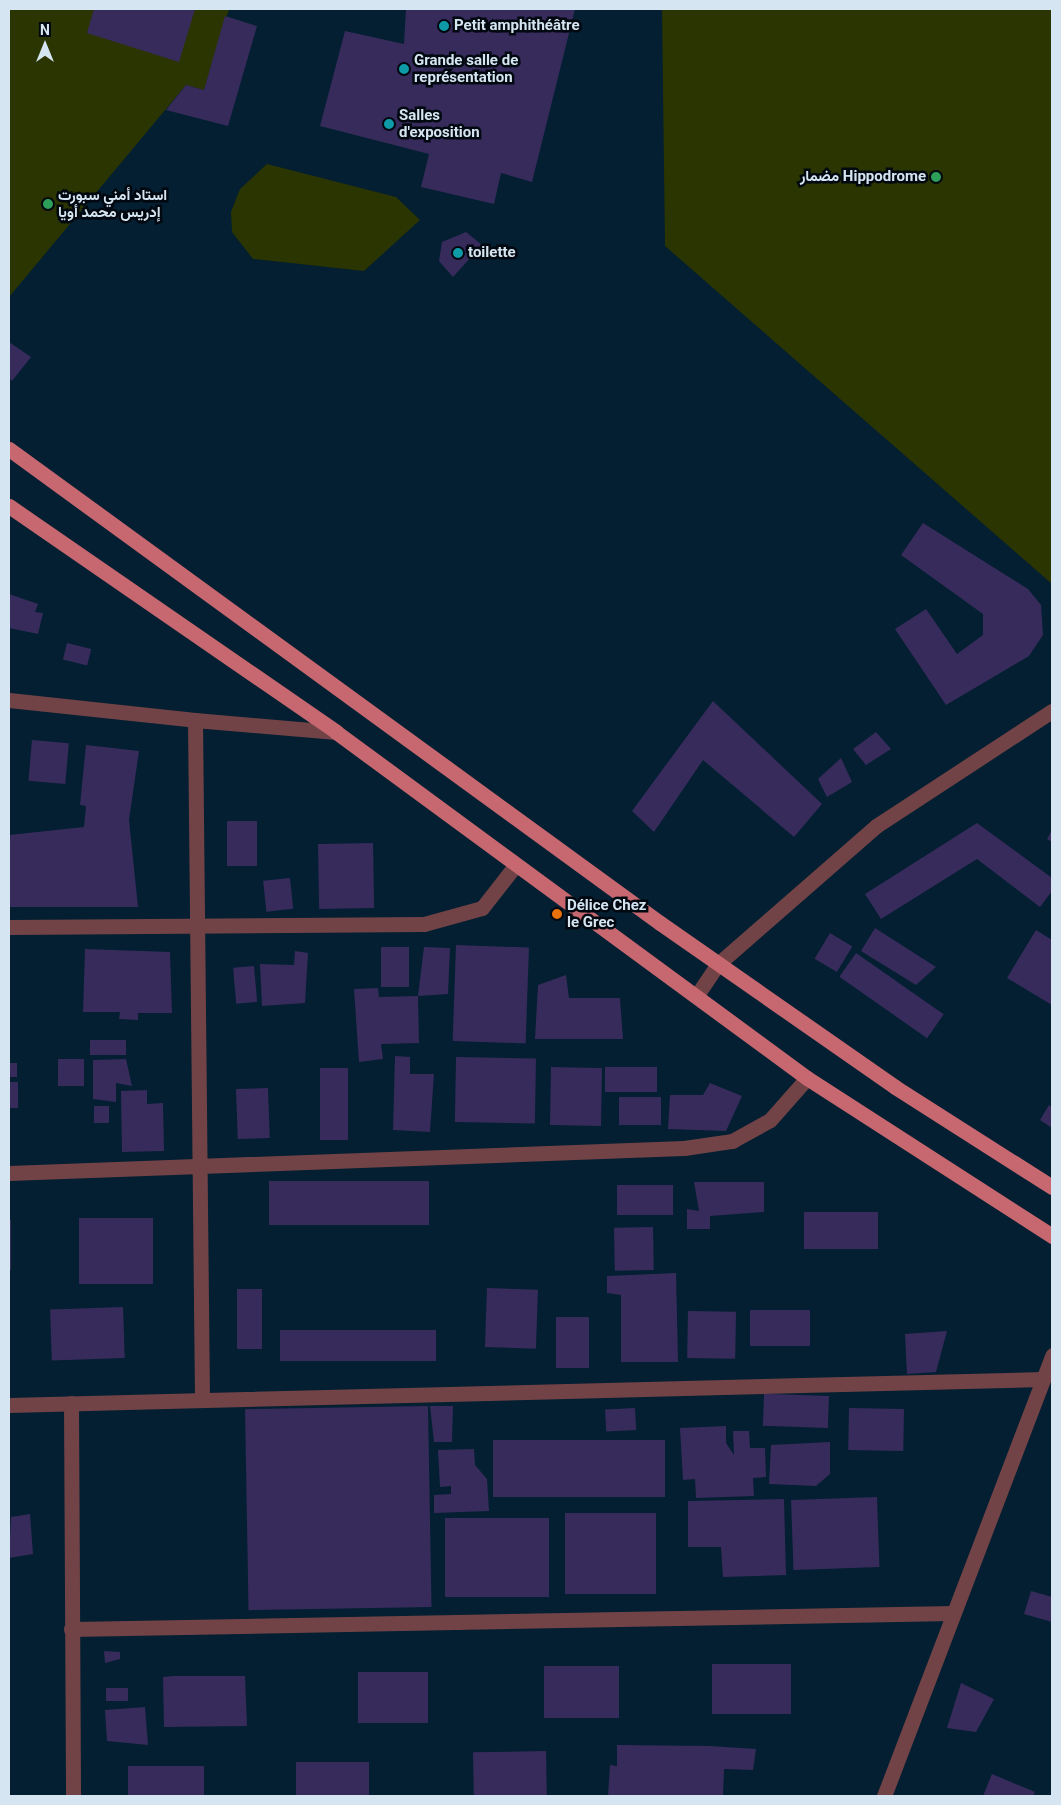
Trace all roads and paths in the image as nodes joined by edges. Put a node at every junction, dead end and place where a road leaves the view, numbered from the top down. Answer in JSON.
{"nodes":[{"id":1,"x":9,"y":449,"type":"edge"},
{"id":2,"x":9,"y":506,"type":"edge"},
{"id":3,"x":9,"y":700,"type":"edge"},
{"id":4,"x":1052,"y":712,"type":"edge"},
{"id":5,"x":196,"y":720,"type":"junction"},
{"id":6,"x":336,"y":732,"type":"junction"},
{"id":7,"x":514,"y":867,"type":"junction"},
{"id":8,"x":198,"y":925,"type":"junction"},
{"id":9,"x":9,"y":928,"type":"edge"},
{"id":10,"x":718,"y":964,"type":"junction"},
{"id":11,"x":697,"y":995,"type":"junction"},
{"id":12,"x":807,"y":1078,"type":"junction"},
{"id":13,"x":202,"y":1167,"type":"junction"},
{"id":14,"x":9,"y":1173,"type":"edge"},
{"id":15,"x":1052,"y":1187,"type":"edge"},
{"id":16,"x":1052,"y":1236,"type":"edge"},
{"id":17,"x":1052,"y":1355,"type":"edge"},
{"id":18,"x":1043,"y":1379,"type":"junction"},
{"id":19,"x":202,"y":1399,"type":"junction"},
{"id":20,"x":71,"y":1403,"type":"junction"},
{"id":21,"x":9,"y":1405,"type":"edge"},
{"id":22,"x":953,"y":1613,"type":"junction"},
{"id":23,"x":71,"y":1629,"type":"junction"},
{"id":24,"x":73,"y":1796,"type":"edge"},
{"id":25,"x":884,"y":1796,"type":"edge"}],
"edges":[{"from":1,"to":10,"type":"main road"},
{"from":2,"to":6,"type":"main road"},
{"from":3,"to":5,"type":"street"},
{"from":4,"to":10,"type":"street"},
{"from":5,"to":6,"type":"street"},
{"from":5,"to":8,"type":"street"},
{"from":6,"to":7,"type":"main road"},
{"from":7,"to":8,"type":"street"},
{"from":7,"to":11,"type":"main road"},
{"from":8,"to":9,"type":"street"},
{"from":8,"to":13,"type":"street"},
{"from":10,"to":11,"type":"street"},
{"from":10,"to":15,"type":"main road"},
{"from":11,"to":12,"type":"main road"},
{"from":12,"to":13,"type":"street"},
{"from":12,"to":16,"type":"main road"},
{"from":13,"to":14,"type":"street"},
{"from":13,"to":19,"type":"street"},
{"from":17,"to":18,"type":"street"},
{"from":18,"to":19,"type":"street"},
{"from":18,"to":22,"type":"street"},
{"from":19,"to":20,"type":"street"},
{"from":20,"to":21,"type":"street"},
{"from":20,"to":23,"type":"street"},
{"from":22,"to":23,"type":"street"},
{"from":22,"to":25,"type":"street"},
{"from":23,"to":24,"type":"street"}]}
